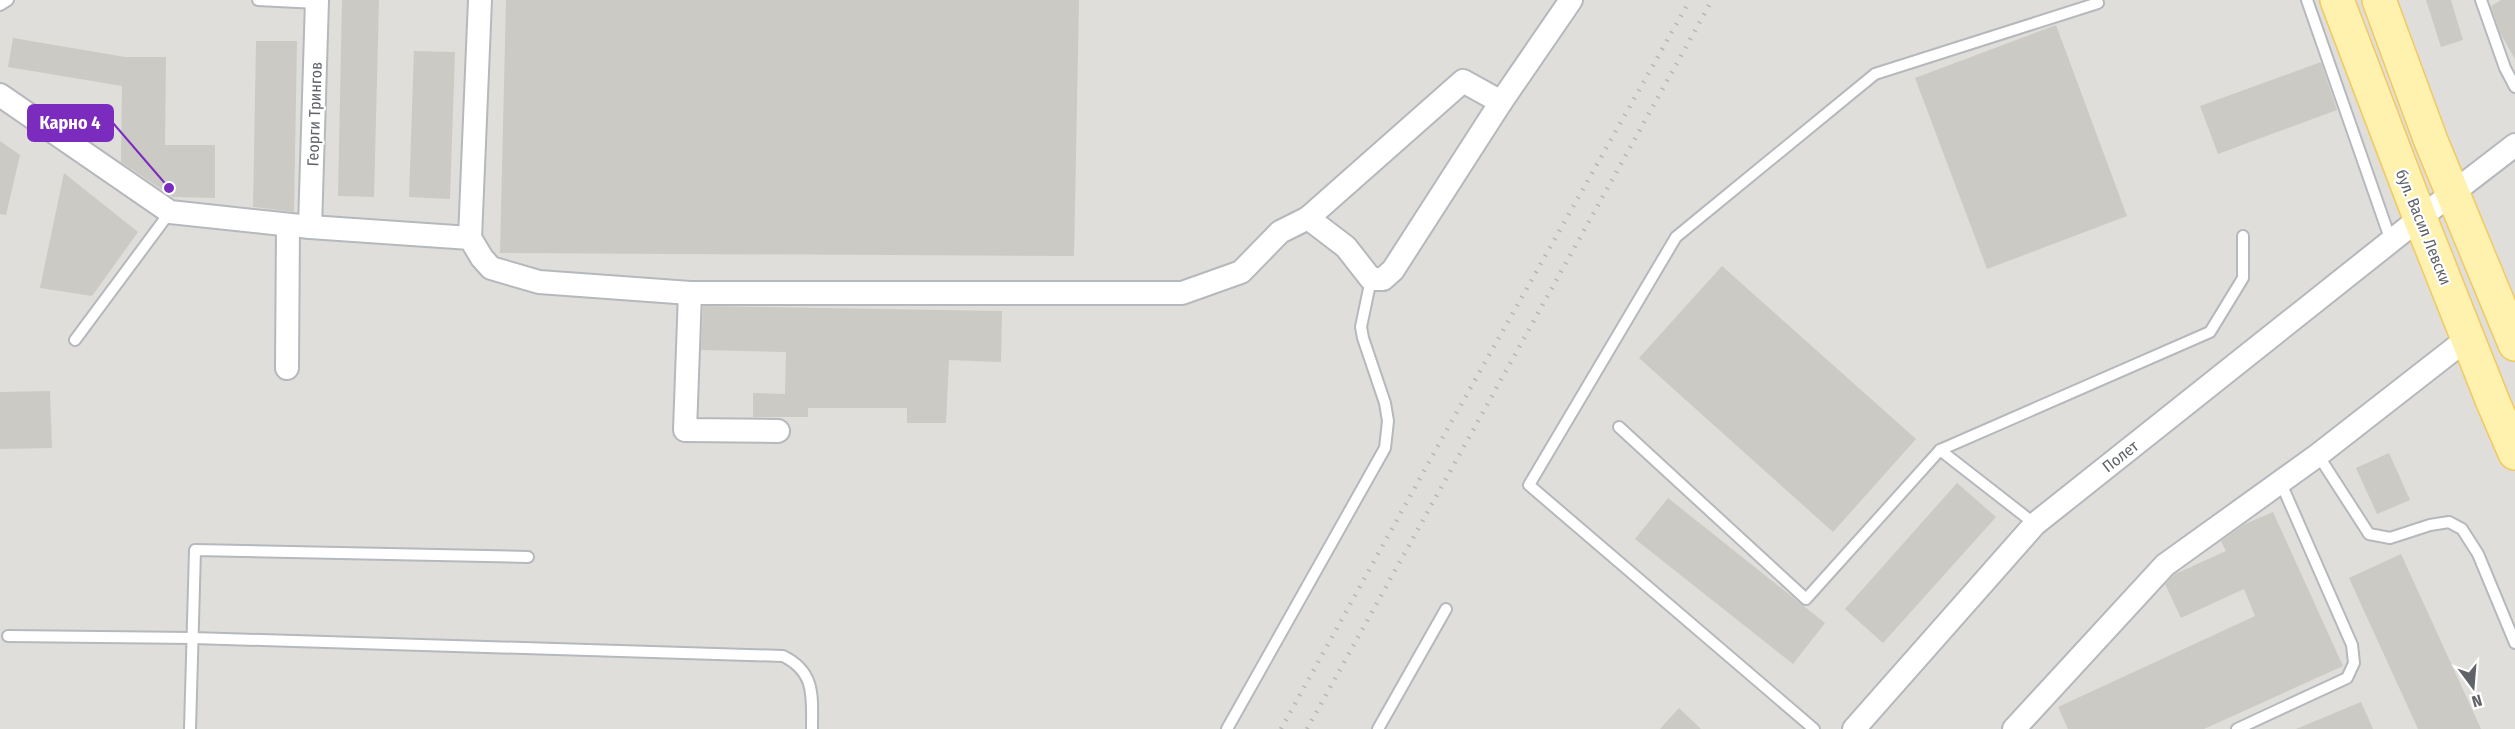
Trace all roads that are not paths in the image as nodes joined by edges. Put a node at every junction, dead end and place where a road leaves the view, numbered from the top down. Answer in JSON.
{"nodes":[{"id":1,"x":8,"y":0,"type":"edge"},
{"id":2,"x":258,"y":0,"type":"edge"},
{"id":3,"x":480,"y":0,"type":"edge"},
{"id":4,"x":1571,"y":0,"type":"edge"},
{"id":5,"x":2307,"y":0,"type":"edge"},
{"id":6,"x":2337,"y":0,"type":"edge"},
{"id":7,"x":2481,"y":0,"type":"edge"},
{"id":8,"x":317,"y":1,"type":"edge"},
{"id":9,"x":2098,"y":3,"type":"dead end"},
{"id":10,"x":0,"y":5,"type":"edge"},
{"id":11,"x":2382,"y":9,"type":"edge"},
{"id":12,"x":2515,"y":87,"type":"edge"},
{"id":13,"x":0,"y":95,"type":"edge"},
{"id":14,"x":1502,"y":102,"type":"junction"},
{"id":15,"x":2515,"y":146,"type":"edge"},
{"id":16,"x":2452,"y":193,"type":"junction"},
{"id":17,"x":170,"y":212,"type":"junction"},
{"id":18,"x":1308,"y":218,"type":"junction"},
{"id":19,"x":2420,"y":218,"type":"junction"},
{"id":20,"x":299,"y":226,"type":"junction"},
{"id":21,"x":2243,"y":236,"type":"dead end"},
{"id":22,"x":470,"y":238,"type":"junction"},
{"id":23,"x":2391,"y":241,"type":"junction"},
{"id":24,"x":1371,"y":279,"type":"junction"},
{"id":25,"x":690,"y":293,"type":"junction"},
{"id":26,"x":2468,"y":338,"type":"junction"},
{"id":27,"x":75,"y":340,"type":"dead end"},
{"id":28,"x":2515,"y":344,"type":"edge"},
{"id":29,"x":287,"y":368,"type":"dead end"},
{"id":30,"x":1619,"y":427,"type":"dead end"},
{"id":31,"x":778,"y":431,"type":"dead end"},
{"id":32,"x":1940,"y":450,"type":"junction"},
{"id":33,"x":2515,"y":453,"type":"edge"},
{"id":34,"x":2318,"y":454,"type":"junction"},
{"id":35,"x":2280,"y":481,"type":"junction"},
{"id":36,"x":2035,"y":524,"type":"junction"},
{"id":37,"x":528,"y":557,"type":"dead end"},
{"id":38,"x":1446,"y":609,"type":"dead end"},
{"id":39,"x":8,"y":636,"type":"dead end"},
{"id":40,"x":192,"y":638,"type":"junction"},
{"id":41,"x":2515,"y":643,"type":"edge"},
{"id":42,"x":190,"y":729,"type":"edge"},
{"id":43,"x":812,"y":729,"type":"edge"},
{"id":44,"x":1227,"y":729,"type":"edge"},
{"id":45,"x":1378,"y":729,"type":"edge"},
{"id":46,"x":1814,"y":729,"type":"edge"},
{"id":47,"x":1854,"y":729,"type":"edge"},
{"id":48,"x":2014,"y":729,"type":"edge"},
{"id":49,"x":2237,"y":729,"type":"edge"}],
"edges":[{"from":1,"to":10,"type":"lane"},
{"from":2,"to":8,"type":"lane"},
{"from":3,"to":22,"type":"street"},
{"from":4,"to":14,"type":"street"},
{"from":5,"to":23,"type":"lane"},
{"from":6,"to":19,"type":"main road","name":"бул. Васил Левски"},
{"from":7,"to":12,"type":"lane"},
{"from":8,"to":20,"type":"street","name":"Георги Трингов"},
{"from":9,"to":46,"type":"lane"},
{"from":11,"to":16,"type":"main road"},
{"from":13,"to":17,"type":"street"},
{"from":14,"to":18,"type":"street"},
{"from":14,"to":24,"type":"street"},
{"from":15,"to":16,"type":"street","name":"Полет"},
{"from":16,"to":19,"type":"street","name":"Полет"},
{"from":16,"to":28,"type":"main road"},
{"from":17,"to":20,"type":"street"},
{"from":17,"to":27,"type":"lane"},
{"from":18,"to":24,"type":"street"},
{"from":18,"to":25,"type":"street"},
{"from":19,"to":23,"type":"street","name":"Полет"},
{"from":19,"to":26,"type":"main road","name":"бул. Васил Левски"},
{"from":20,"to":22,"type":"street"},
{"from":20,"to":29,"type":"street","name":"Георги Трингов"},
{"from":21,"to":32,"type":"lane"},
{"from":22,"to":25,"type":"street"},
{"from":23,"to":36,"type":"street","name":"Полет"},
{"from":24,"to":44,"type":"lane"},
{"from":25,"to":31,"type":"street"},
{"from":26,"to":33,"type":"main road","name":"бул. Васил Левски"},
{"from":26,"to":34,"type":"street"},
{"from":30,"to":32,"type":"lane"},
{"from":32,"to":36,"type":"lane"},
{"from":34,"to":35,"type":"street"},
{"from":34,"to":41,"type":"lane"},
{"from":35,"to":48,"type":"street"},
{"from":35,"to":49,"type":"lane"},
{"from":36,"to":47,"type":"street","name":"Полет"},
{"from":37,"to":40,"type":"lane"},
{"from":38,"to":45,"type":"lane"},
{"from":39,"to":40,"type":"lane"},
{"from":40,"to":42,"type":"lane"},
{"from":40,"to":43,"type":"lane"}]}
